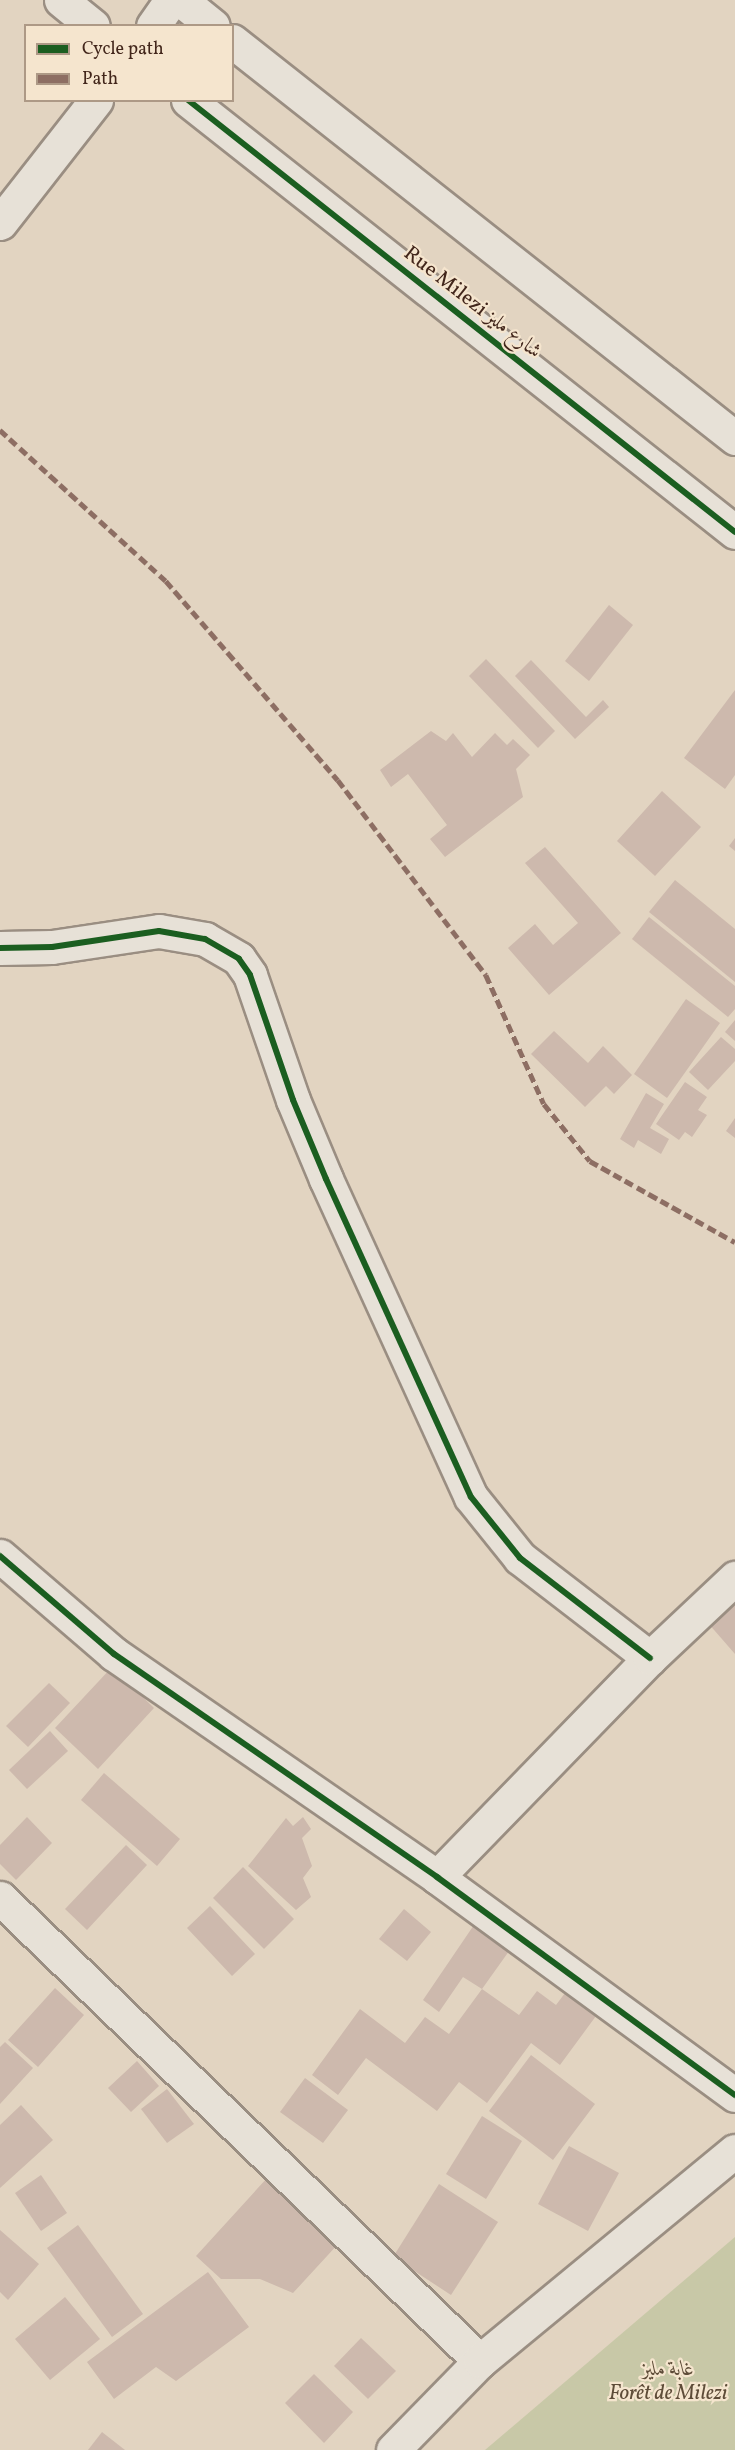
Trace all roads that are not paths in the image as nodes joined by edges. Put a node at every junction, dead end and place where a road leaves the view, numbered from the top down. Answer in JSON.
{"nodes":[{"id":1,"x":61,"y":0,"type":"edge"},
{"id":2,"x":171,"y":0,"type":"edge"},
{"id":3,"x":181,"y":0,"type":"edge"},
{"id":4,"x":91,"y":24,"type":"edge"},
{"id":5,"x":154,"y":24,"type":"edge"},
{"id":6,"x":211,"y":24,"type":"edge"},
{"id":7,"x":234,"y":43,"type":"edge"},
{"id":8,"x":94,"y":102,"type":"edge"},
{"id":9,"x":191,"y":102,"type":"edge"},
{"id":10,"x":0,"y":223,"type":"edge"},
{"id":11,"x":735,"y":438,"type":"edge"},
{"id":12,"x":735,"y":532,"type":"edge"},
{"id":13,"x":0,"y":948,"type":"edge"},
{"id":14,"x":0,"y":1556,"type":"edge"},
{"id":15,"x":735,"y":1578,"type":"edge"},
{"id":16,"x":650,"y":1658,"type":"junction"},
{"id":17,"x":437,"y":1877,"type":"junction"},
{"id":18,"x":0,"y":1898,"type":"edge"},
{"id":19,"x":735,"y":2096,"type":"edge"},
{"id":20,"x":735,"y":2151,"type":"edge"},
{"id":21,"x":480,"y":2361,"type":"junction"},
{"id":22,"x":393,"y":2450,"type":"edge"}],
"edges":[{"from":1,"to":4,"type":"street"},
{"from":2,"to":5,"type":"street"},
{"from":3,"to":6,"type":"street"},
{"from":7,"to":11,"type":"street"},
{"from":8,"to":10,"type":"street"},
{"from":9,"to":12,"type":"street","name":"Rue Milezi شارع مليز"},
{"from":13,"to":16,"type":"street"},
{"from":14,"to":17,"type":"street"},
{"from":15,"to":16,"type":"street"},
{"from":16,"to":17,"type":"street"},
{"from":17,"to":19,"type":"street"},
{"from":18,"to":21,"type":"street"},
{"from":20,"to":21,"type":"street"},
{"from":21,"to":22,"type":"street"}]}
